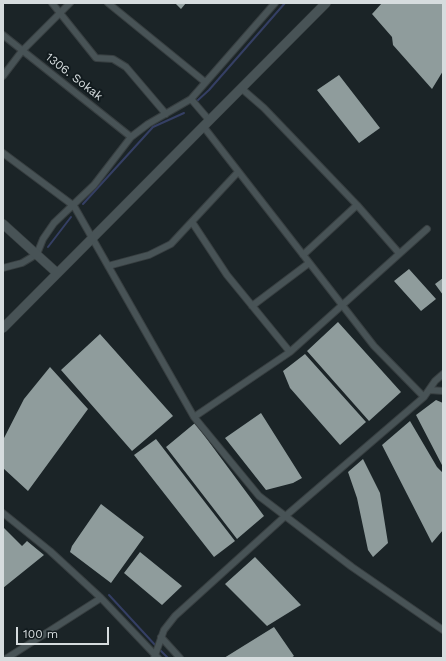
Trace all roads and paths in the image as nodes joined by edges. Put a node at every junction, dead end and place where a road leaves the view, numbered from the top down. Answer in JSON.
{"nodes":[{"id":1,"x":52,"y":3,"type":"edge"},
{"id":2,"x":70,"y":3,"type":"edge"},
{"id":3,"x":108,"y":3,"type":"edge"},
{"id":4,"x":275,"y":3,"type":"edge"},
{"id":5,"x":326,"y":3,"type":"edge"},
{"id":6,"x":61,"y":13,"type":"junction"},
{"id":7,"x":3,"y":35,"type":"edge"},
{"id":8,"x":22,"y":51,"type":"junction"},
{"id":9,"x":3,"y":76,"type":"edge"},
{"id":10,"x":204,"y":82,"type":"junction"},
{"id":11,"x":242,"y":88,"type":"junction"},
{"id":12,"x":191,"y":100,"type":"junction"},
{"id":13,"x":166,"y":114,"type":"junction"},
{"id":14,"x":206,"y":123,"type":"junction"},
{"id":15,"x":131,"y":137,"type":"junction"},
{"id":16,"x":3,"y":153,"type":"edge"},
{"id":17,"x":238,"y":172,"type":"junction"},
{"id":18,"x":357,"y":205,"type":"junction"},
{"id":19,"x":74,"y":206,"type":"junction"},
{"id":20,"x":192,"y":222,"type":"junction"},
{"id":21,"x":3,"y":224,"type":"edge"},
{"id":22,"x":427,"y":229,"type":"dead end"},
{"id":23,"x":93,"y":238,"type":"junction"},
{"id":24,"x":399,"y":253,"type":"junction"},
{"id":25,"x":37,"y":254,"type":"junction"},
{"id":26,"x":303,"y":255,"type":"junction"},
{"id":27,"x":309,"y":262,"type":"junction"},
{"id":28,"x":108,"y":266,"type":"junction"},
{"id":29,"x":3,"y":268,"type":"edge"},
{"id":30,"x":58,"y":273,"type":"junction"},
{"id":31,"x":252,"y":306,"type":"junction"},
{"id":32,"x":342,"y":306,"type":"junction"},
{"id":33,"x":3,"y":328,"type":"edge"},
{"id":34,"x":290,"y":352,"type":"junction"},
{"id":35,"x":443,"y":374,"type":"edge"},
{"id":36,"x":430,"y":390,"type":"junction"},
{"id":37,"x":443,"y":391,"type":"edge"},
{"id":38,"x":424,"y":398,"type":"junction"},
{"id":39,"x":194,"y":417,"type":"junction"},
{"id":40,"x":3,"y":513,"type":"edge"},
{"id":41,"x":284,"y":517,"type":"junction"},
{"id":42,"x":101,"y":598,"type":"junction"},
{"id":43,"x":443,"y":630,"type":"edge"},
{"id":44,"x":161,"y":637,"type":"junction"},
{"id":45,"x":156,"y":657,"type":"edge"},
{"id":46,"x":7,"y":658,"type":"edge"},
{"id":47,"x":180,"y":658,"type":"edge"}],
"edges":[{"from":1,"to":6,"type":"street"},
{"from":2,"to":6,"type":"street"},
{"from":3,"to":10,"type":"street"},
{"from":4,"to":10,"type":"street"},
{"from":5,"to":11,"type":"street"},
{"from":6,"to":8,"type":"street"},
{"from":6,"to":13,"type":"street"},
{"from":7,"to":8,"type":"street","name":"1306. Sokak"},
{"from":8,"to":9,"type":"street"},
{"from":8,"to":15,"type":"street","name":"1306. Sokak"},
{"from":10,"to":12,"type":"street"},
{"from":11,"to":14,"type":"street"},
{"from":11,"to":18,"type":"street"},
{"from":12,"to":13,"type":"street"},
{"from":12,"to":14,"type":"street"},
{"from":13,"to":15,"type":"street"},
{"from":14,"to":17,"type":"street"},
{"from":14,"to":23,"type":"street"},
{"from":15,"to":19,"type":"street"},
{"from":16,"to":19,"type":"street"},
{"from":17,"to":20,"type":"street"},
{"from":17,"to":26,"type":"street"},
{"from":18,"to":24,"type":"street"},
{"from":18,"to":26,"type":"street"},
{"from":19,"to":23,"type":"street"},
{"from":19,"to":25,"type":"street"},
{"from":20,"to":28,"type":"street"},
{"from":20,"to":31,"type":"street"},
{"from":21,"to":25,"type":"street"},
{"from":22,"to":24,"type":"street"},
{"from":23,"to":28,"type":"street"},
{"from":23,"to":30,"type":"street"},
{"from":24,"to":32,"type":"street"},
{"from":25,"to":29,"type":"street"},
{"from":25,"to":30,"type":"street"},
{"from":26,"to":27,"type":"street"},
{"from":27,"to":31,"type":"street"},
{"from":27,"to":32,"type":"street"},
{"from":28,"to":39,"type":"street"},
{"from":30,"to":33,"type":"street"},
{"from":31,"to":34,"type":"street"},
{"from":32,"to":34,"type":"street"},
{"from":32,"to":38,"type":"street"},
{"from":34,"to":39,"type":"street"},
{"from":35,"to":36,"type":"street"},
{"from":36,"to":37,"type":"street"},
{"from":36,"to":38,"type":"street"},
{"from":38,"to":41,"type":"street"},
{"from":39,"to":41,"type":"street"},
{"from":40,"to":42,"type":"street"},
{"from":41,"to":43,"type":"street"},
{"from":41,"to":44,"type":"street"},
{"from":42,"to":45,"type":"street"},
{"from":42,"to":46,"type":"street"},
{"from":44,"to":45,"type":"street"},
{"from":44,"to":47,"type":"street"}]}
